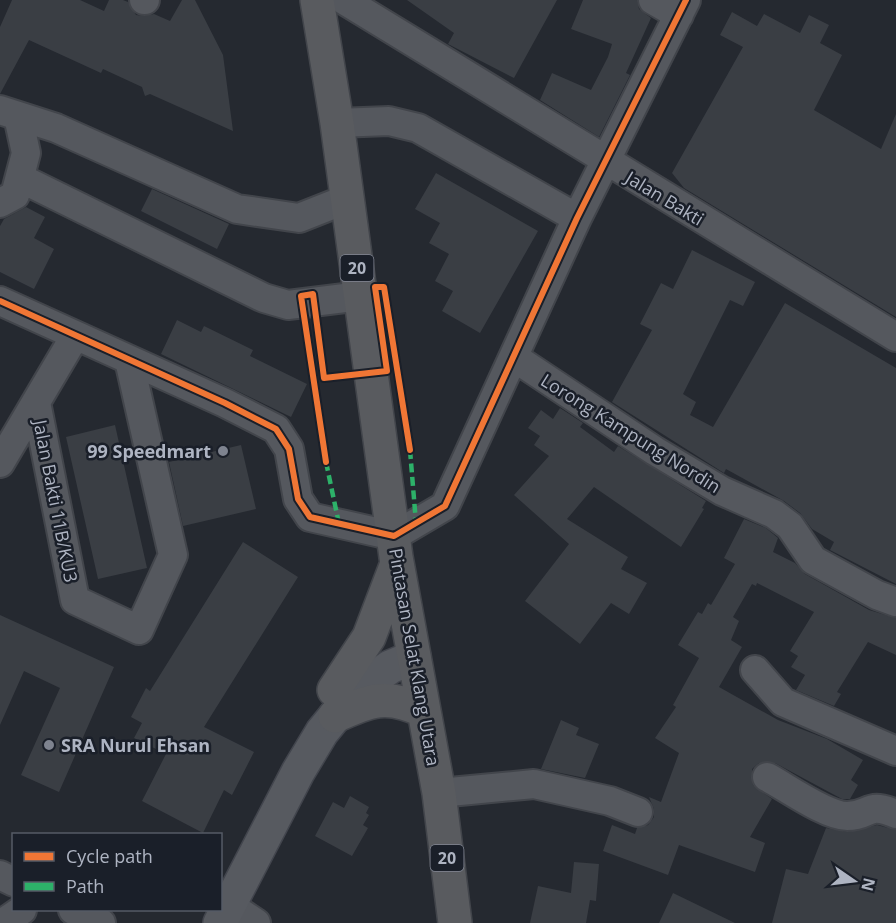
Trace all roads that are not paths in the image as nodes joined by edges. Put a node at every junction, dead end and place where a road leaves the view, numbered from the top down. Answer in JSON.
{"nodes":[{"id":1,"x":317,"y":0,"type":"edge"},
{"id":2,"x":344,"y":0,"type":"edge"},
{"id":3,"x":652,"y":0,"type":"edge"},
{"id":4,"x":682,"y":8,"type":"edge"},
{"id":5,"x":9,"y":113,"type":"edge"},
{"id":6,"x":337,"y":123,"type":"junction"},
{"id":7,"x":606,"y":162,"type":"junction"},
{"id":8,"x":20,"y":178,"type":"junction"},
{"id":9,"x":347,"y":199,"type":"junction"},
{"id":10,"x":0,"y":203,"type":"edge"},
{"id":11,"x":577,"y":218,"type":"junction"},
{"id":12,"x":361,"y":296,"type":"junction"},
{"id":13,"x":0,"y":301,"type":"edge"},
{"id":14,"x":75,"y":336,"type":"junction"},
{"id":15,"x":896,"y":337,"type":"edge"},
{"id":16,"x":515,"y":358,"type":"junction"},
{"id":17,"x":129,"y":360,"type":"junction"},
{"id":18,"x":36,"y":402,"type":"junction"},
{"id":19,"x":0,"y":462,"type":"edge"},
{"id":20,"x":396,"y":549,"type":"junction"},
{"id":21,"x":896,"y":602,"type":"edge"},
{"id":22,"x":413,"y":649,"type":"junction"},
{"id":23,"x":755,"y":670,"type":"dead end"},
{"id":24,"x":335,"y":703,"type":"junction"},
{"id":25,"x":424,"y":711,"type":"junction"},
{"id":26,"x":896,"y":752,"type":"edge"},
{"id":27,"x":767,"y":777,"type":"dead end"},
{"id":28,"x":439,"y":793,"type":"junction"},
{"id":29,"x":638,"y":812,"type":"dead end"},
{"id":30,"x":896,"y":814,"type":"edge"},
{"id":31,"x":19,"y":911,"type":"edge"},
{"id":32,"x":76,"y":911,"type":"edge"},
{"id":33,"x":225,"y":914,"type":"edge"},
{"id":34,"x":3,"y":923,"type":"edge"},
{"id":35,"x":101,"y":923,"type":"edge"},
{"id":36,"x":256,"y":923,"type":"edge"},
{"id":37,"x":455,"y":923,"type":"edge"}],
"edges":[{"from":1,"to":6,"type":"highway","name":"Pintasan Selat Klang Utara","number":"20"},
{"from":2,"to":7,"type":"street","name":"Jalan Bakti"},
{"from":3,"to":4,"type":"street"},
{"from":4,"to":7,"type":"street"},
{"from":5,"to":8,"type":"street"},
{"from":5,"to":9,"type":"street"},
{"from":6,"to":9,"type":"highway","name":"Pintasan Selat Klang Utara","number":"20"},
{"from":6,"to":11,"type":"street"},
{"from":7,"to":11,"type":"street"},
{"from":7,"to":15,"type":"street","name":"Jalan Bakti"},
{"from":8,"to":10,"type":"street"},
{"from":8,"to":12,"type":"street"},
{"from":9,"to":12,"type":"highway","name":"Pintasan Selat Klang Utara","number":"20"},
{"from":11,"to":16,"type":"street"},
{"from":12,"to":20,"type":"highway","name":"Pintasan Selat Klang Utara","number":"20"},
{"from":13,"to":14,"type":"street"},
{"from":14,"to":17,"type":"street"},
{"from":14,"to":18,"type":"street"},
{"from":16,"to":20,"type":"street"},
{"from":16,"to":21,"type":"street","name":"Lorong Kampung Nordin"},
{"from":17,"to":18,"type":"street","name":"Jalan Bakti 11B/KU3"},
{"from":17,"to":20,"type":"street"},
{"from":18,"to":19,"type":"street"},
{"from":20,"to":22,"type":"highway","name":"Pintasan Selat Klang Utara","number":"20"},
{"from":20,"to":24,"type":"highway"},
{"from":22,"to":24,"type":"main road"},
{"from":22,"to":25,"type":"highway","name":"Pintasan Selat Klang Utara","number":"20"},
{"from":23,"to":26,"type":"street"},
{"from":24,"to":25,"type":"highway"},
{"from":24,"to":33,"type":"main road"},
{"from":25,"to":28,"type":"highway","name":"Pintasan Selat Klang Utara","number":"20"},
{"from":27,"to":30,"type":"street"},
{"from":28,"to":29,"type":"street"},
{"from":28,"to":37,"type":"highway","name":"Pintasan Selat Klang Utara","number":"20"},
{"from":31,"to":34,"type":"street"},
{"from":32,"to":35,"type":"street"},
{"from":33,"to":36,"type":"street"}]}
